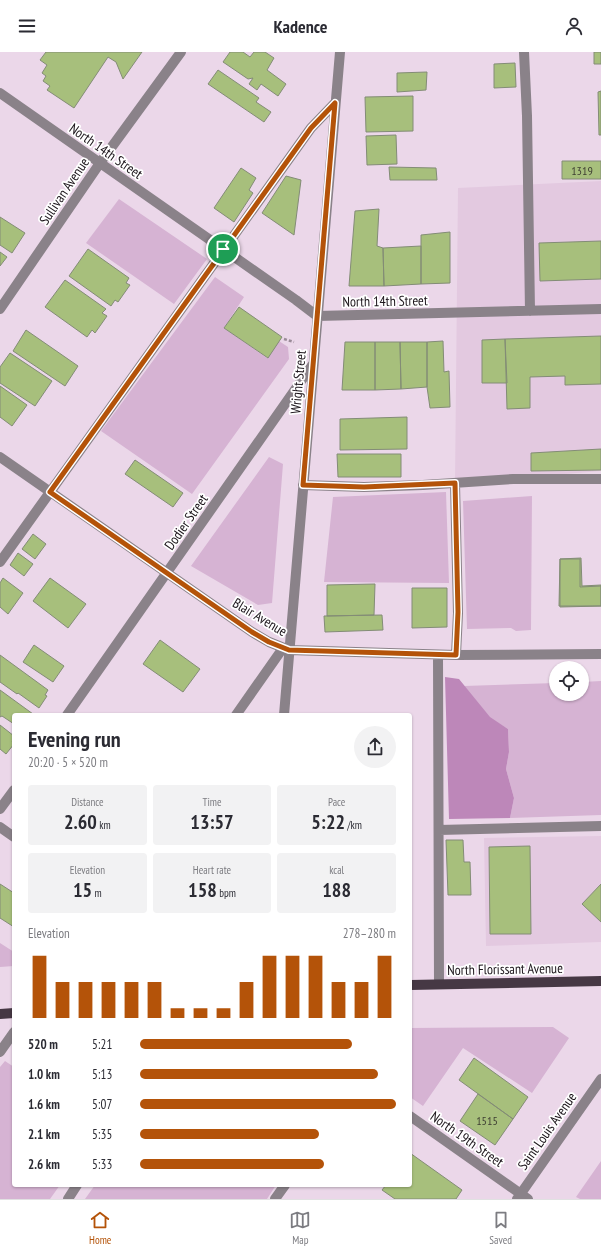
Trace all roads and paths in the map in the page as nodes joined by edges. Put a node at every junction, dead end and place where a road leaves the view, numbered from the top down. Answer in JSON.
{"nodes":[{"id":1,"x":181,"y":52,"type":"edge"},
{"id":2,"x":340,"y":52,"type":"edge"},
{"id":3,"x":524,"y":52,"type":"edge"},
{"id":4,"x":0,"y":93,"type":"edge"},
{"id":5,"x":335,"y":103,"type":"junction"},
{"id":6,"x":100,"y":163,"type":"junction"},
{"id":7,"x":223,"y":249,"type":"junction"},
{"id":8,"x":0,"y":309,"type":"edge"},
{"id":9,"x":601,"y":309,"type":"edge"},
{"id":10,"x":530,"y":311,"type":"junction"},
{"id":11,"x":317,"y":316,"type":"junction"},
{"id":12,"x":284,"y":339,"type":"dead end"},
{"id":13,"x":294,"y":342,"type":"dead end"},
{"id":14,"x":313,"y":364,"type":"junction"},
{"id":15,"x":0,"y":457,"type":"edge"},
{"id":16,"x":601,"y":479,"type":"edge"},
{"id":17,"x":455,"y":483,"type":"junction"},
{"id":18,"x":303,"y":485,"type":"junction"},
{"id":19,"x":50,"y":492,"type":"junction"},
{"id":20,"x":0,"y":562,"type":"edge"},
{"id":21,"x":167,"y":574,"type":"junction"},
{"id":22,"x":286,"y":649,"type":"junction"},
{"id":23,"x":601,"y":654,"type":"edge"},
{"id":24,"x":438,"y":655,"type":"junction"},
{"id":25,"x":456,"y":655,"type":"junction"},
{"id":26,"x":68,"y":713,"type":"edge"},
{"id":27,"x":238,"y":713,"type":"edge"},
{"id":28,"x":284,"y":713,"type":"edge"},
{"id":29,"x":12,"y":793,"type":"edge"},
{"id":30,"x":0,"y":809,"type":"edge"},
{"id":31,"x":601,"y":826,"type":"edge"},
{"id":32,"x":0,"y":827,"type":"edge"},
{"id":33,"x":439,"y":830,"type":"junction"},
{"id":34,"x":12,"y":836,"type":"edge"},
{"id":35,"x":601,"y":981,"type":"edge"},
{"id":36,"x":439,"y":984,"type":"junction"},
{"id":37,"x":412,"y":985,"type":"edge"},
{"id":38,"x":12,"y":1013,"type":"edge"},
{"id":39,"x":0,"y":1014,"type":"edge"},
{"id":40,"x":12,"y":1035,"type":"edge"},
{"id":41,"x":0,"y":1052,"type":"edge"},
{"id":42,"x":601,"y":1079,"type":"edge"},
{"id":43,"x":412,"y":1117,"type":"edge"},
{"id":44,"x":76,"y":1187,"type":"edge"},
{"id":45,"x":283,"y":1187,"type":"edge"},
{"id":46,"x":522,"y":1197,"type":"edge"},
{"id":47,"x":68,"y":1199,"type":"edge"},
{"id":48,"x":275,"y":1199,"type":"edge"}],
"edges":[{"from":1,"to":6,"type":"street","name":"Sullivan Avenue"},
{"from":2,"to":5,"type":"street","name":"Wright Street"},
{"from":3,"to":10,"type":"street"},
{"from":4,"to":6,"type":"street","name":"North 14th Street"},
{"from":5,"to":7,"type":"street"},
{"from":5,"to":11,"type":"street","name":"Wright Street"},
{"from":6,"to":7,"type":"street","name":"North 14th Street"},
{"from":6,"to":8,"type":"street","name":"Sullivan Avenue"},
{"from":7,"to":11,"type":"street","name":"North 14th Street"},
{"from":7,"to":19,"type":"street"},
{"from":9,"to":10,"type":"street","name":"North 14th Street"},
{"from":10,"to":11,"type":"street","name":"North 14th Street"},
{"from":11,"to":14,"type":"street","name":"Wright Street"},
{"from":12,"to":13,"type":"path"},
{"from":14,"to":18,"type":"street","name":"Wright Street"},
{"from":14,"to":21,"type":"street","name":"Dodier Street"},
{"from":15,"to":19,"type":"street","name":"Blair Avenue"},
{"from":16,"to":17,"type":"street"},
{"from":17,"to":18,"type":"street"},
{"from":17,"to":25,"type":"street"},
{"from":18,"to":22,"type":"street","name":"Wright Street"},
{"from":19,"to":20,"type":"street"},
{"from":19,"to":21,"type":"street","name":"Blair Avenue"},
{"from":21,"to":22,"type":"street","name":"Blair Avenue"},
{"from":21,"to":26,"type":"street","name":"Dodier Street"},
{"from":22,"to":24,"type":"street","name":"Blair Avenue"},
{"from":22,"to":27,"type":"street"},
{"from":22,"to":28,"type":"street","name":"Wright Street"},
{"from":23,"to":25,"type":"street","name":"Blair Avenue"},
{"from":24,"to":25,"type":"street","name":"Blair Avenue"},
{"from":24,"to":33,"type":"street"},
{"from":29,"to":30,"type":"street"},
{"from":31,"to":33,"type":"street"},
{"from":32,"to":34,"type":"street"},
{"from":33,"to":36,"type":"street"},
{"from":35,"to":36,"type":"main road","name":"North Florissant Avenue"},
{"from":36,"to":37,"type":"main road","name":"North Florissant Avenue"},
{"from":38,"to":39,"type":"main road"},
{"from":40,"to":41,"type":"street"},
{"from":42,"to":46,"type":"street","name":"Saint Louis Avenue"},
{"from":43,"to":46,"type":"street","name":"North 19th Street"},
{"from":44,"to":47,"type":"street"},
{"from":45,"to":48,"type":"street"}]}
